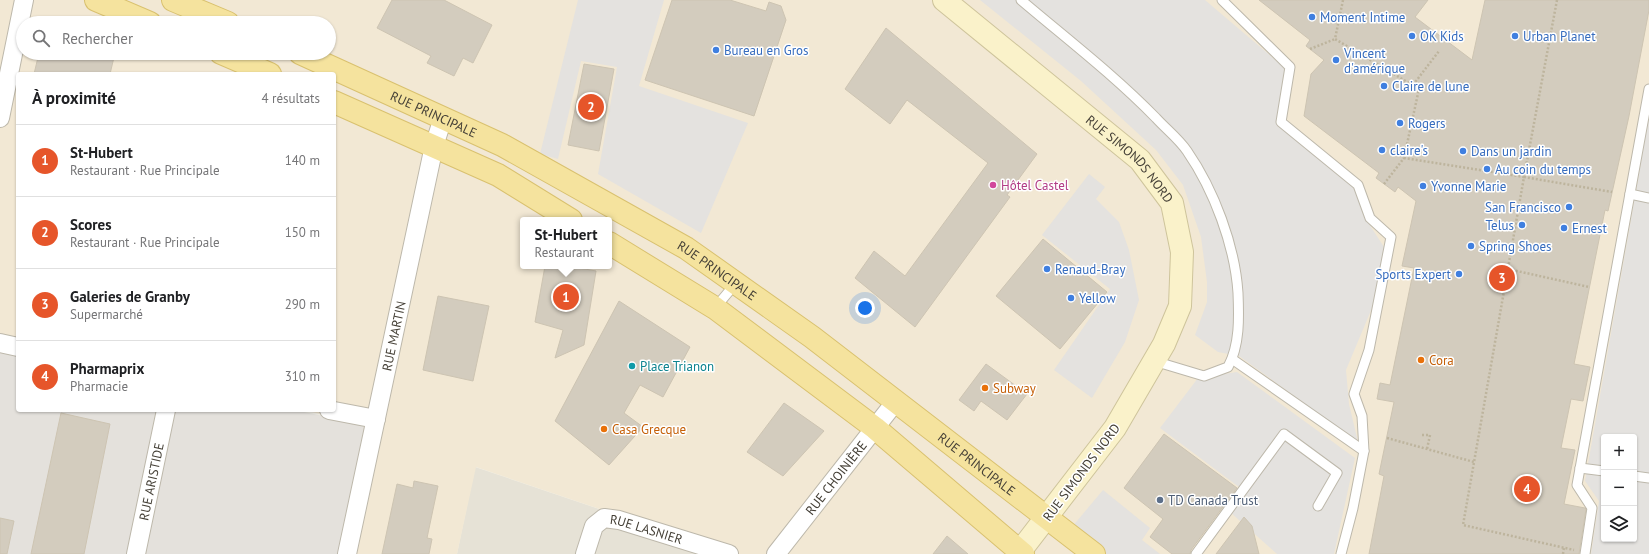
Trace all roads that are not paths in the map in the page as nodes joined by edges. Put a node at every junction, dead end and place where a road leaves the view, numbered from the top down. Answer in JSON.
{"nodes":[{"id":1,"x":24,"y":0,"type":"edge"},
{"id":2,"x":96,"y":0,"type":"edge"},
{"id":3,"x":944,"y":0,"type":"edge"},
{"id":4,"x":1021,"y":0,"type":"edge"},
{"id":5,"x":1222,"y":0,"type":"edge"},
{"id":6,"x":185,"y":2,"type":"edge"},
{"id":7,"x":20,"y":16,"type":"edge"},
{"id":8,"x":134,"y":16,"type":"edge"},
{"id":9,"x":214,"y":16,"type":"edge"},
{"id":10,"x":16,"y":29,"type":"edge"},
{"id":11,"x":237,"y":60,"type":"edge"},
{"id":12,"x":315,"y":60,"type":"edge"},
{"id":13,"x":265,"y":72,"type":"edge"},
{"id":14,"x":4,"y":73,"type":"edge"},
{"id":15,"x":1649,"y":89,"type":"edge"},
{"id":16,"x":336,"y":103,"type":"edge"},
{"id":17,"x":0,"y":118,"type":"edge"},
{"id":18,"x":443,"y":118,"type":"junction"},
{"id":19,"x":434,"y":146,"type":"junction"},
{"id":20,"x":1630,"y":194,"type":"junction"},
{"id":21,"x":1649,"y":198,"type":"edge"},
{"id":22,"x":566,"y":217,"type":"edge"},
{"id":23,"x":612,"y":245,"type":"edge"},
{"id":24,"x":736,"y":283,"type":"junction"},
{"id":25,"x":715,"y":308,"type":"junction"},
{"id":26,"x":0,"y":343,"type":"edge"},
{"id":27,"x":16,"y":347,"type":"edge"},
{"id":28,"x":1232,"y":359,"type":"junction"},
{"id":29,"x":1154,"y":361,"type":"junction"},
{"id":30,"x":896,"y":401,"type":"junction"},
{"id":31,"x":336,"y":411,"type":"edge"},
{"id":32,"x":166,"y":412,"type":"edge"},
{"id":33,"x":376,"y":419,"type":"junction"},
{"id":34,"x":875,"y":428,"type":"junction"},
{"id":35,"x":1364,"y":451,"type":"junction"},
{"id":36,"x":1580,"y":468,"type":"junction"},
{"id":37,"x":1601,"y":471,"type":"edge"},
{"id":38,"x":1637,"y":476,"type":"edge"},
{"id":39,"x":1649,"y":478,"type":"edge"},
{"id":40,"x":1318,"y":506,"type":"dead end"},
{"id":41,"x":1048,"y":517,"type":"junction"},
{"id":42,"x":1583,"y":552,"type":"edge"},
{"id":43,"x":1020,"y":553,"type":"edge"},
{"id":44,"x":136,"y":554,"type":"edge"},
{"id":45,"x":347,"y":554,"type":"edge"},
{"id":46,"x":585,"y":554,"type":"edge"},
{"id":47,"x":729,"y":554,"type":"edge"},
{"id":48,"x":776,"y":554,"type":"edge"},
{"id":49,"x":1094,"y":554,"type":"edge"},
{"id":50,"x":1196,"y":554,"type":"edge"},
{"id":51,"x":1341,"y":554,"type":"edge"}],
"edges":[{"from":1,"to":7,"type":"street"},
{"from":2,"to":8,"type":"main road"},
{"from":3,"to":29,"type":"street","name":"RUE SIMONDS NORD"},
{"from":4,"to":28,"type":"lane"},
{"from":5,"to":35,"type":"lane"},
{"from":6,"to":9,"type":"main road"},
{"from":10,"to":14,"type":"street"},
{"from":11,"to":13,"type":"main road"},
{"from":12,"to":18,"type":"main road","name":"RUE PRINCIPALE"},
{"from":14,"to":17,"type":"street"},
{"from":15,"to":20,"type":"lane"},
{"from":16,"to":19,"type":"main road"},
{"from":18,"to":19,"type":"street","name":"RUE MARTIN"},
{"from":18,"to":24,"type":"main road","name":"RUE PRINCIPALE"},
{"from":19,"to":22,"type":"main road"},
{"from":19,"to":33,"type":"street","name":"RUE MARTIN"},
{"from":20,"to":21,"type":"lane"},
{"from":20,"to":36,"type":"lane"},
{"from":23,"to":25,"type":"main road"},
{"from":24,"to":25,"type":"lane"},
{"from":24,"to":30,"type":"main road","name":"RUE PRINCIPALE"},
{"from":25,"to":34,"type":"main road"},
{"from":26,"to":27,"type":"street"},
{"from":28,"to":29,"type":"lane"},
{"from":28,"to":35,"type":"lane"},
{"from":29,"to":41,"type":"street","name":"RUE SIMONDS NORD"},
{"from":30,"to":34,"type":"street","name":"RUE CHOINIÈRE"},
{"from":30,"to":41,"type":"main road","name":"RUE PRINCIPALE"},
{"from":31,"to":33,"type":"street"},
{"from":32,"to":44,"type":"street","name":"RUE ARISTIDE"},
{"from":33,"to":45,"type":"street","name":"RUE MARTIN"},
{"from":34,"to":43,"type":"main road"},
{"from":34,"to":48,"type":"street","name":"RUE CHOINIÈRE"},
{"from":35,"to":51,"type":"lane"},
{"from":36,"to":37,"type":"lane"},
{"from":36,"to":42,"type":"lane"},
{"from":38,"to":39,"type":"lane"},
{"from":40,"to":50,"type":"lane"},
{"from":41,"to":43,"type":"street","name":"RUE SIMONDS NORD"},
{"from":41,"to":49,"type":"main road","name":"RUE PRINCIPALE"},
{"from":46,"to":47,"type":"street","name":"RUE LASNIER"}]}
